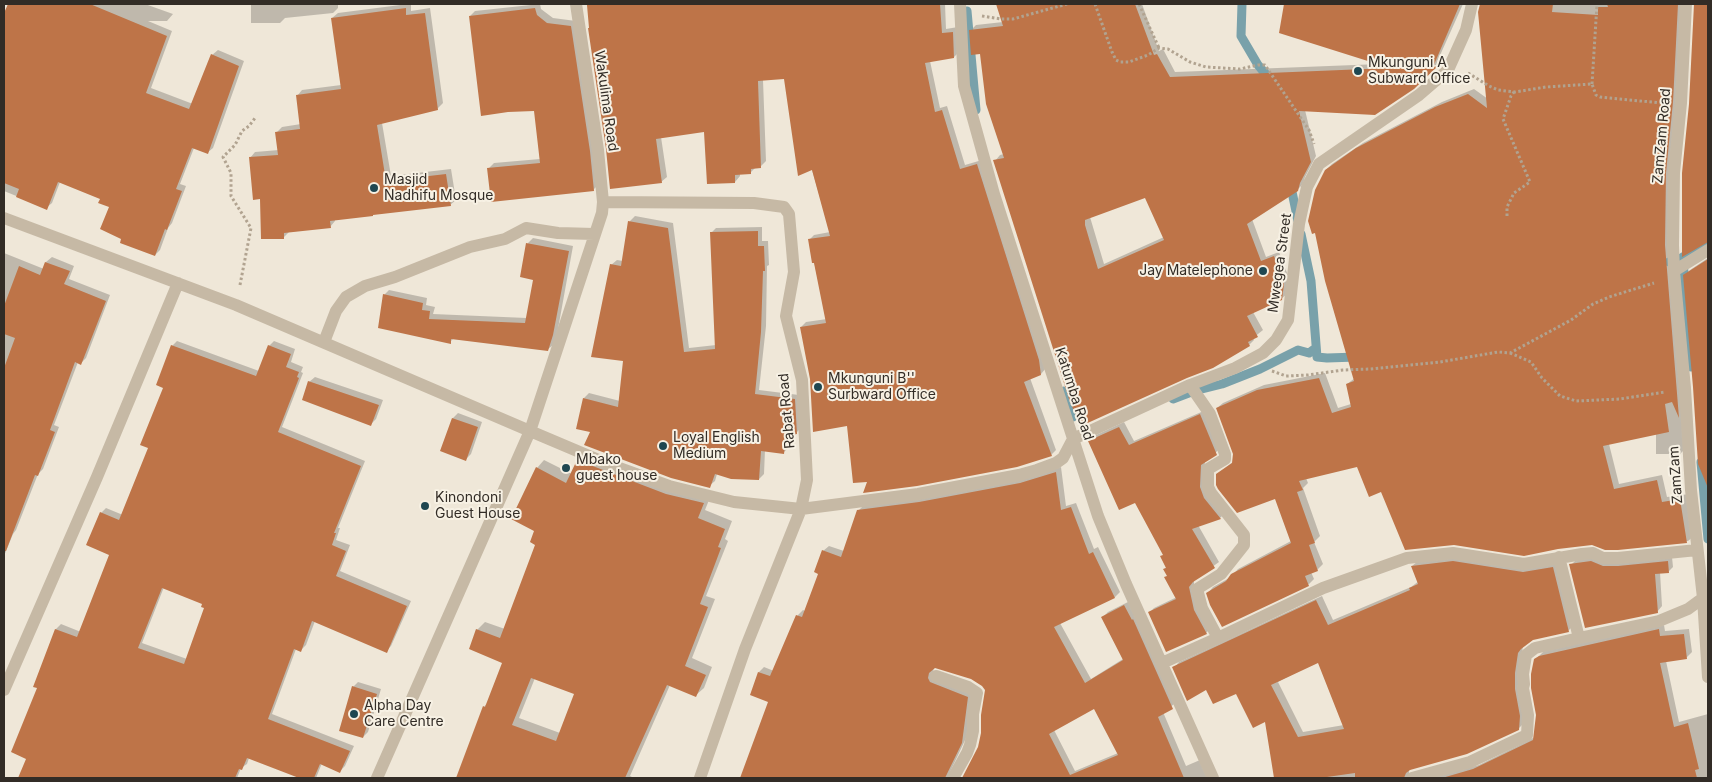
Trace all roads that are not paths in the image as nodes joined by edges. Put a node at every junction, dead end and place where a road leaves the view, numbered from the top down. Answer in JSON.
{"nodes":[{"id":1,"x":576,"y":4,"type":"edge"},
{"id":2,"x":1472,"y":4,"type":"edge"},
{"id":3,"x":1686,"y":4,"type":"edge"},
{"id":4,"x":960,"y":7,"type":"edge"},
{"id":5,"x":603,"y":202,"type":"junction"},
{"id":6,"x":4,"y":218,"type":"edge"},
{"id":7,"x":594,"y":234,"type":"junction"},
{"id":8,"x":1708,"y":250,"type":"edge"},
{"id":9,"x":1674,"y":271,"type":"junction"},
{"id":10,"x":178,"y":283,"type":"junction"},
{"id":11,"x":324,"y":342,"type":"junction"},
{"id":12,"x":1190,"y":385,"type":"junction"},
{"id":13,"x":530,"y":431,"type":"junction"},
{"id":14,"x":1073,"y":438,"type":"junction"},
{"id":15,"x":801,"y":509,"type":"junction"},
{"id":16,"x":1697,"y":550,"type":"junction"},
{"id":17,"x":1559,"y":557,"type":"junction"},
{"id":18,"x":1702,"y":598,"type":"junction"},
{"id":19,"x":1218,"y":638,"type":"junction"},
{"id":20,"x":1579,"y":638,"type":"junction"},
{"id":21,"x":1162,"y":663,"type":"junction"},
{"id":22,"x":936,"y":676,"type":"dead end"},
{"id":23,"x":1708,"y":677,"type":"edge"},
{"id":24,"x":4,"y":690,"type":"edge"},
{"id":25,"x":1450,"y":773,"type":"edge"},
{"id":26,"x":378,"y":778,"type":"edge"},
{"id":27,"x":700,"y":778,"type":"edge"},
{"id":28,"x":953,"y":778,"type":"edge"},
{"id":29,"x":1214,"y":778,"type":"edge"},
{"id":30,"x":1412,"y":778,"type":"edge"}],
"edges":[{"from":1,"to":5,"type":"street","name":"Wakulima Road"},
{"from":2,"to":12,"type":"street","name":"Mwegea Street"},
{"from":3,"to":9,"type":"street","name":"ZamZam Road"},
{"from":4,"to":14,"type":"street","name":"Katumba Road"},
{"from":5,"to":7,"type":"street","name":"Wakulima Road"},
{"from":5,"to":15,"type":"street","name":"Rabat Road"},
{"from":6,"to":10,"type":"street"},
{"from":7,"to":11,"type":"street"},
{"from":7,"to":13,"type":"street","name":"Wakulima Road"},
{"from":8,"to":9,"type":"street"},
{"from":9,"to":16,"type":"street","name":"ZamZam"},
{"from":10,"to":11,"type":"street"},
{"from":10,"to":24,"type":"street"},
{"from":11,"to":13,"type":"street"},
{"from":12,"to":14,"type":"street","name":"Mwegea Street"},
{"from":12,"to":19,"type":"street"},
{"from":13,"to":15,"type":"street"},
{"from":13,"to":26,"type":"street","name":"Wakulima Road"},
{"from":14,"to":15,"type":"street"},
{"from":14,"to":21,"type":"street","name":"Katumba Road"},
{"from":15,"to":27,"type":"street","name":"Rabat Road"},
{"from":16,"to":17,"type":"street"},
{"from":16,"to":18,"type":"street","name":"ZamZam"},
{"from":17,"to":19,"type":"street"},
{"from":17,"to":20,"type":"street"},
{"from":18,"to":20,"type":"street"},
{"from":18,"to":23,"type":"street","name":"ZamZam"},
{"from":19,"to":21,"type":"street"},
{"from":20,"to":25,"type":"street"},
{"from":21,"to":29,"type":"street","name":"Katumba Road"},
{"from":22,"to":28,"type":"street"},
{"from":25,"to":30,"type":"street"}]}
